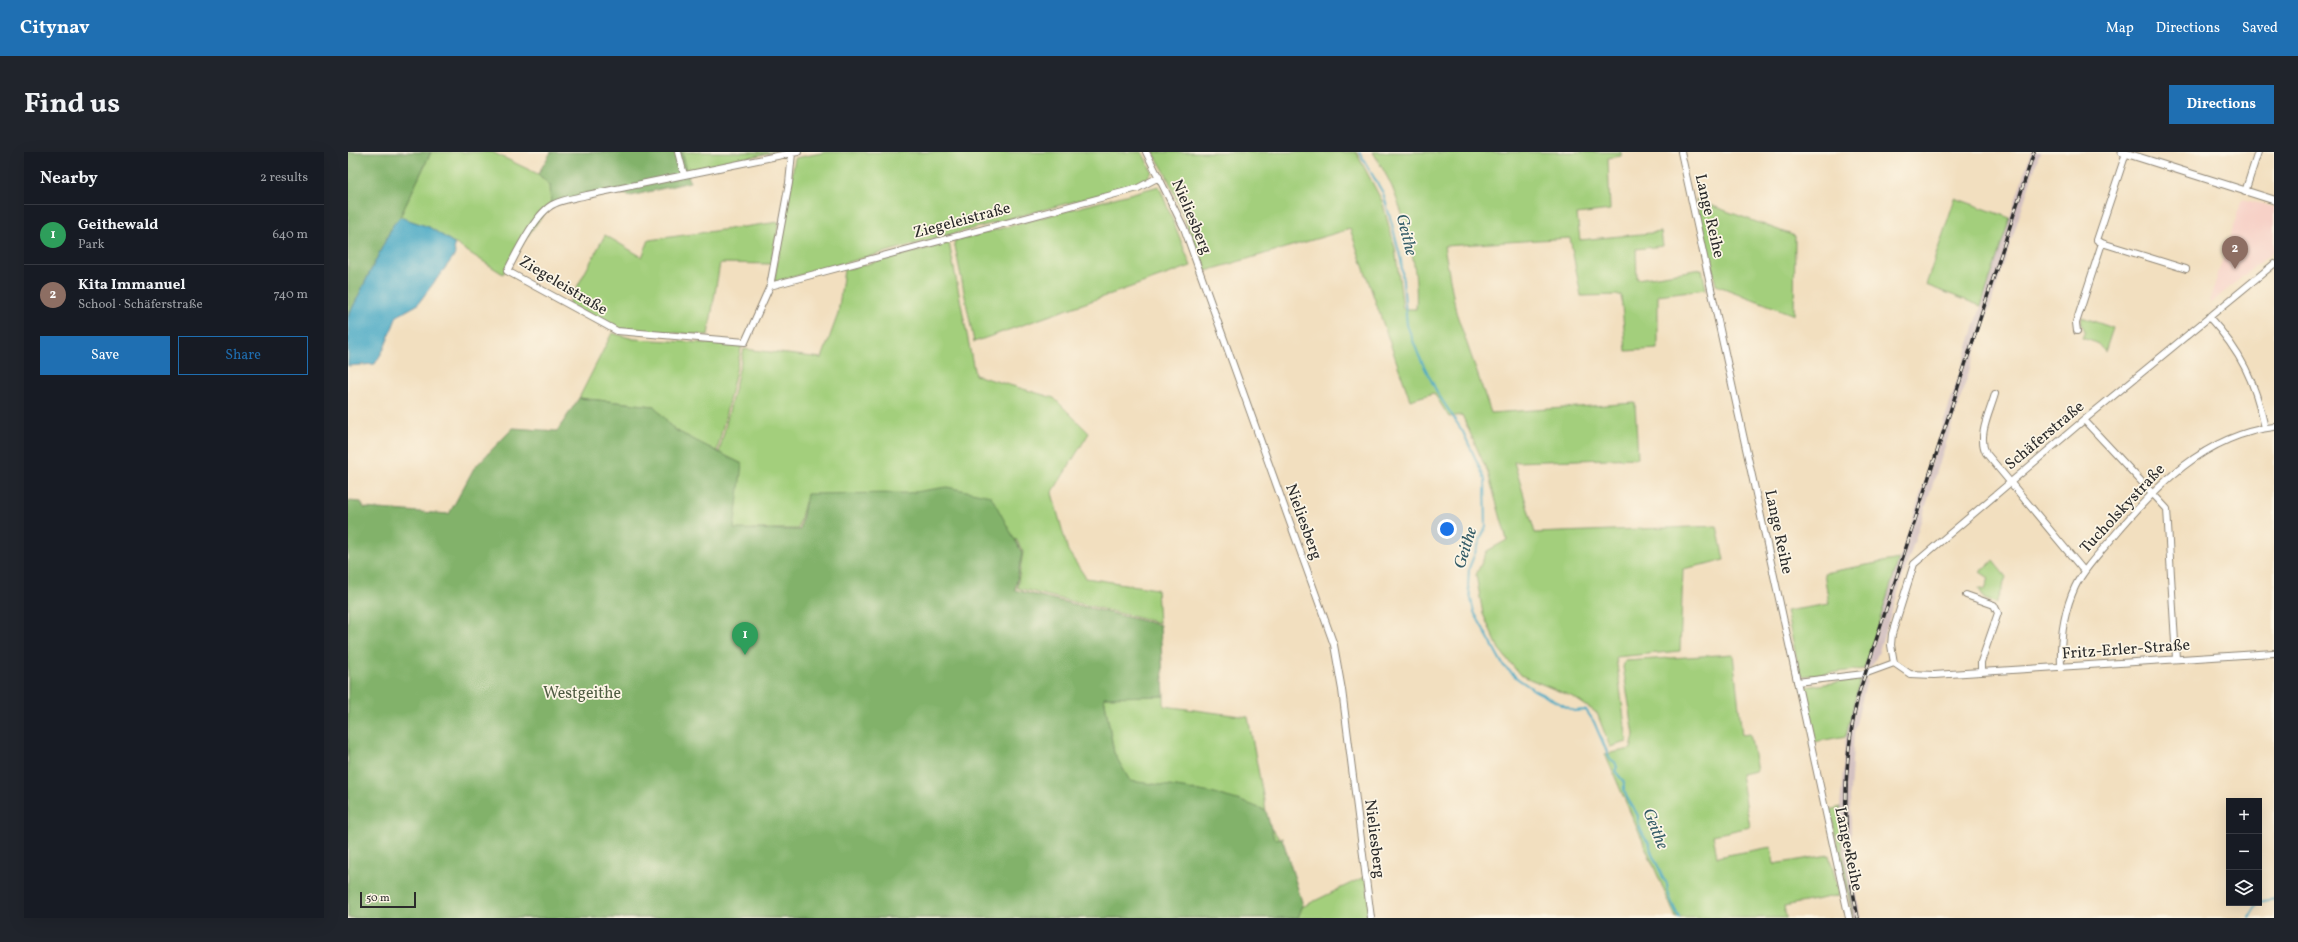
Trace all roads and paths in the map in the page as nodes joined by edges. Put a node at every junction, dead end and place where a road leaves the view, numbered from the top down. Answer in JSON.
{"nodes":[{"id":1,"x":678,"y":152,"type":"edge"},
{"id":2,"x":798,"y":152,"type":"edge"},
{"id":3,"x":1146,"y":152,"type":"edge"},
{"id":4,"x":1681,"y":152,"type":"edge"},
{"id":5,"x":2258,"y":152,"type":"edge"},
{"id":6,"x":792,"y":153,"type":"junction"},
{"id":7,"x":2124,"y":153,"type":"edge"},
{"id":8,"x":684,"y":176,"type":"junction"},
{"id":9,"x":1159,"y":177,"type":"junction"},
{"id":10,"x":2245,"y":192,"type":"junction"},
{"id":11,"x":2274,"y":200,"type":"edge"},
{"id":12,"x":2102,"y":243,"type":"junction"},
{"id":13,"x":2274,"y":264,"type":"edge"},
{"id":14,"x":2186,"y":269,"type":"dead end"},
{"id":15,"x":770,"y":286,"type":"junction"},
{"id":16,"x":2209,"y":317,"type":"junction"},
{"id":17,"x":2077,"y":332,"type":"dead end"},
{"id":18,"x":1995,"y":394,"type":"dead end"},
{"id":19,"x":2084,"y":420,"type":"junction"},
{"id":20,"x":2274,"y":427,"type":"edge"},
{"id":21,"x":2265,"y":428,"type":"junction"},
{"id":22,"x":2010,"y":483,"type":"junction"},
{"id":23,"x":2152,"y":493,"type":"junction"},
{"id":24,"x":2084,"y":571,"type":"junction"},
{"id":25,"x":1966,"y":595,"type":"dead end"},
{"id":26,"x":2274,"y":653,"type":"edge"},
{"id":27,"x":2176,"y":659,"type":"junction"},
{"id":28,"x":1894,"y":663,"type":"junction"},
{"id":29,"x":2061,"y":667,"type":"junction"},
{"id":30,"x":1981,"y":672,"type":"junction"},
{"id":31,"x":1797,"y":682,"type":"junction"},
{"id":32,"x":1371,"y":918,"type":"edge"},
{"id":33,"x":1849,"y":918,"type":"edge"}],
"edges":[{"from":1,"to":8,"type":"street"},
{"from":2,"to":6,"type":"street","name":"Ziegeleistraße"},
{"from":3,"to":9,"type":"street","name":"Nieliesberg"},
{"from":4,"to":31,"type":"street","name":"Lange Reihe"},
{"from":5,"to":10,"type":"street"},
{"from":6,"to":8,"type":"street","name":"Ziegeleistraße"},
{"from":6,"to":15,"type":"street","name":"Ziegeleistraße"},
{"from":7,"to":10,"type":"street"},
{"from":7,"to":12,"type":"street"},
{"from":8,"to":15,"type":"street","name":"Ziegeleistraße"},
{"from":9,"to":15,"type":"street","name":"Ziegeleistraße"},
{"from":9,"to":32,"type":"street","name":"Nieliesberg"},
{"from":10,"to":11,"type":"street"},
{"from":12,"to":14,"type":"street"},
{"from":12,"to":17,"type":"street"},
{"from":13,"to":16,"type":"street","name":"Schäferstraße"},
{"from":16,"to":19,"type":"street","name":"Schäferstraße"},
{"from":16,"to":21,"type":"street"},
{"from":18,"to":22,"type":"street"},
{"from":19,"to":22,"type":"street","name":"Schäferstraße"},
{"from":19,"to":23,"type":"street"},
{"from":20,"to":21,"type":"street","name":"Tucholskystraße"},
{"from":21,"to":23,"type":"street","name":"Tucholskystraße"},
{"from":22,"to":24,"type":"street"},
{"from":22,"to":28,"type":"street","name":"Schäferstraße"},
{"from":23,"to":24,"type":"street","name":"Tucholskystraße"},
{"from":23,"to":27,"type":"street"},
{"from":24,"to":29,"type":"street","name":"Tucholskystraße"},
{"from":25,"to":30,"type":"street"},
{"from":26,"to":27,"type":"street","name":"Fritz-Erler-Straße"},
{"from":27,"to":29,"type":"street","name":"Fritz-Erler-Straße"},
{"from":28,"to":30,"type":"street","name":"Fritz-Erler-Straße"},
{"from":28,"to":31,"type":"street"},
{"from":29,"to":30,"type":"street","name":"Fritz-Erler-Straße"},
{"from":31,"to":33,"type":"street","name":"Lange Reihe"}]}
